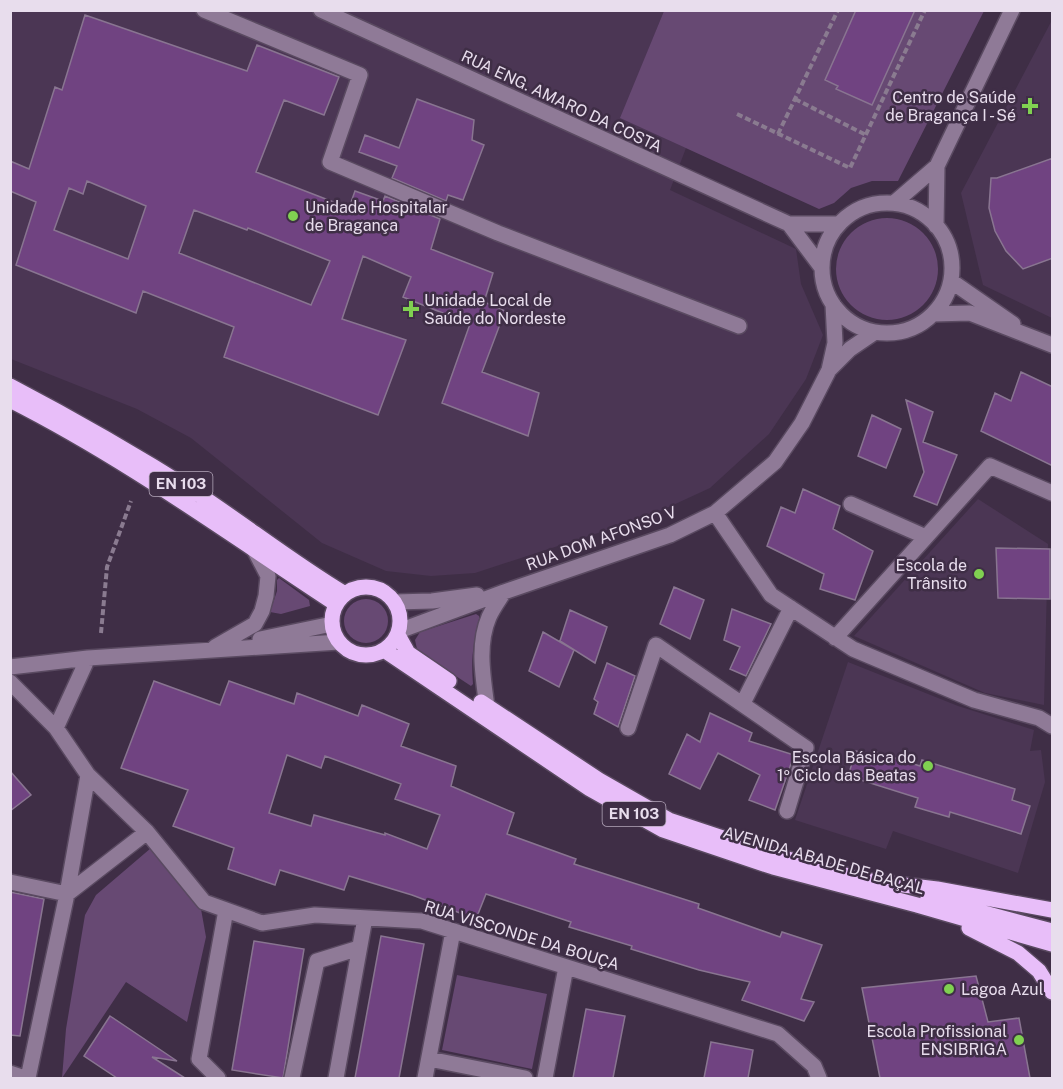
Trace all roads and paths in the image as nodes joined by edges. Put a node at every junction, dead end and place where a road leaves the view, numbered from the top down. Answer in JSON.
{"nodes":[{"id":1,"x":204,"y":10,"type":"edge"},
{"id":2,"x":321,"y":10,"type":"edge"},
{"id":3,"x":838,"y":10,"type":"edge"},
{"id":4,"x":925,"y":10,"type":"edge"},
{"id":5,"x":1012,"y":10,"type":"edge"},
{"id":6,"x":795,"y":99,"type":"junction"},
{"id":7,"x":736,"y":114,"type":"dead end"},
{"id":8,"x":778,"y":134,"type":"junction"},
{"id":9,"x":866,"y":135,"type":"junction"},
{"id":10,"x":937,"y":166,"type":"junction"},
{"id":11,"x":894,"y":203,"type":"junction"},
{"id":12,"x":789,"y":224,"type":"junction"},
{"id":13,"x":839,"y":224,"type":"junction"},
{"id":14,"x":936,"y":226,"type":"junction"},
{"id":15,"x":822,"y":268,"type":"junction"},
{"id":16,"x":951,"y":282,"type":"junction"},
{"id":17,"x":833,"y":304,"type":"junction"},
{"id":18,"x":933,"y":314,"type":"junction"},
{"id":19,"x":739,"y":326,"type":"dead end"},
{"id":20,"x":875,"y":332,"type":"junction"},
{"id":21,"x":1033,"y":337,"type":"junction"},
{"id":22,"x":1053,"y":345,"type":"edge"},
{"id":23,"x":829,"y":370,"type":"junction"},
{"id":24,"x":10,"y":386,"type":"edge"},
{"id":25,"x":10,"y":400,"type":"edge"},
{"id":26,"x":1053,"y":493,"type":"edge"},
{"id":27,"x":132,"y":501,"type":"dead end"},
{"id":28,"x":851,"y":504,"type":"dead end"},
{"id":29,"x":714,"y":513,"type":"junction"},
{"id":30,"x":926,"y":537,"type":"junction"},
{"id":31,"x":255,"y":551,"type":"junction"},
{"id":32,"x":504,"y":592,"type":"junction"},
{"id":33,"x":340,"y":599,"type":"junction"},
{"id":34,"x":395,"y":602,"type":"junction"},
{"id":35,"x":791,"y":608,"type":"junction"},
{"id":36,"x":332,"y":624,"type":"junction"},
{"id":37,"x":101,"y":633,"type":"dead end"},
{"id":38,"x":399,"y":633,"type":"junction"},
{"id":39,"x":835,"y":638,"type":"junction"},
{"id":40,"x":339,"y":642,"type":"junction"},
{"id":41,"x":213,"y":649,"type":"junction"},
{"id":42,"x":384,"y":650,"type":"junction"},
{"id":43,"x":88,"y":658,"type":"junction"},
{"id":44,"x":10,"y":667,"type":"edge"},
{"id":45,"x":10,"y":682,"type":"edge"},
{"id":46,"x":743,"y":703,"type":"junction"},
{"id":47,"x":487,"y":706,"type":"junction"},
{"id":48,"x":1053,"y":726,"type":"edge"},
{"id":49,"x":56,"y":728,"type":"junction"},
{"id":50,"x":628,"y":728,"type":"dead end"},
{"id":51,"x":88,"y":775,"type":"junction"},
{"id":52,"x":787,"y":811,"type":"dead end"},
{"id":53,"x":147,"y":832,"type":"junction"},
{"id":54,"x":862,"y":880,"type":"junction"},
{"id":55,"x":10,"y":882,"type":"edge"},
{"id":56,"x":67,"y":894,"type":"junction"},
{"id":57,"x":917,"y":905,"type":"junction"},
{"id":58,"x":226,"y":910,"type":"junction"},
{"id":59,"x":1053,"y":910,"type":"edge"},
{"id":60,"x":364,"y":918,"type":"junction"},
{"id":61,"x":453,"y":931,"type":"junction"},
{"id":62,"x":1053,"y":931,"type":"edge"},
{"id":63,"x":1053,"y":944,"type":"edge"},
{"id":64,"x":359,"y":948,"type":"junction"},
{"id":65,"x":566,"y":967,"type":"junction"},
{"id":66,"x":1053,"y":992,"type":"edge"},
{"id":67,"x":429,"y":1059,"type":"junction"},
{"id":68,"x":10,"y":1073,"type":"edge"},
{"id":69,"x":26,"y":1078,"type":"edge"},
{"id":70,"x":218,"y":1078,"type":"edge"},
{"id":71,"x":292,"y":1078,"type":"edge"},
{"id":72,"x":336,"y":1078,"type":"edge"},
{"id":73,"x":425,"y":1078,"type":"edge"},
{"id":74,"x":525,"y":1078,"type":"edge"},
{"id":75,"x":545,"y":1078,"type":"edge"},
{"id":76,"x":819,"y":1078,"type":"edge"}],
"edges":[{"from":1,"to":19,"type":"street"},
{"from":2,"to":12,"type":"street","name":"RUA ENG. AMARO DA COSTA"},
{"from":3,"to":6,"type":"path"},
{"from":4,"to":9,"type":"path"},
{"from":5,"to":10,"type":"street"},
{"from":6,"to":8,"type":"path"},
{"from":6,"to":9,"type":"path"},
{"from":7,"to":8,"type":"path"},
{"from":8,"to":9,"type":"path"},
{"from":10,"to":11,"type":"street"},
{"from":10,"to":14,"type":"street"},
{"from":11,"to":13,"type":"street"},
{"from":11,"to":14,"type":"street"},
{"from":12,"to":13,"type":"street","name":"RUA ENG. AMARO DA COSTA"},
{"from":12,"to":15,"type":"street","name":"RUA ENG. AMARO DA COSTA"},
{"from":13,"to":15,"type":"street"},
{"from":14,"to":16,"type":"street"},
{"from":15,"to":17,"type":"street"},
{"from":16,"to":18,"type":"street"},
{"from":16,"to":21,"type":"street"},
{"from":17,"to":20,"type":"street"},
{"from":17,"to":23,"type":"street"},
{"from":18,"to":20,"type":"street"},
{"from":18,"to":21,"type":"street"},
{"from":20,"to":23,"type":"street","name":"RUA DOM AFONSO V"},
{"from":21,"to":22,"type":"street"},
{"from":23,"to":29,"type":"street","name":"RUA DOM AFONSO V"},
{"from":24,"to":33,"type":"main road","number":"EN 103"},
{"from":25,"to":31,"type":"main road","number":"EN 103"},
{"from":26,"to":30,"type":"street"},
{"from":27,"to":37,"type":"path"},
{"from":28,"to":30,"type":"street"},
{"from":29,"to":32,"type":"street","name":"RUA DOM AFONSO V"},
{"from":29,"to":35,"type":"street"},
{"from":30,"to":39,"type":"street"},
{"from":31,"to":33,"type":"main road","number":"EN 103"},
{"from":31,"to":41,"type":"street"},
{"from":32,"to":34,"type":"street"},
{"from":32,"to":38,"type":"street"},
{"from":32,"to":47,"type":"street"},
{"from":33,"to":34,"type":"main road"},
{"from":33,"to":36,"type":"main road"},
{"from":34,"to":38,"type":"main road","name":"AVENIDA ABADE DE BAÇAL","number":"EN 103"},
{"from":35,"to":39,"type":"street"},
{"from":35,"to":46,"type":"street"},
{"from":36,"to":40,"type":"main road"},
{"from":36,"to":41,"type":"street"},
{"from":38,"to":42,"type":"main road"},
{"from":38,"to":47,"type":"main road","name":"AVENIDA ABADE DE BAÇAL","number":"EN 103"},
{"from":39,"to":48,"type":"street"},
{"from":40,"to":41,"type":"street"},
{"from":40,"to":42,"type":"main road"},
{"from":41,"to":43,"type":"street"},
{"from":42,"to":57,"type":"main road","name":"AVENIDA ABADE DE BAÇAL","number":"EN 103"},
{"from":43,"to":44,"type":"street"},
{"from":43,"to":49,"type":"street"},
{"from":45,"to":49,"type":"street","name":"RUA VISCONDE DA BOUÇA"},
{"from":46,"to":50,"type":"street"},
{"from":46,"to":52,"type":"street"},
{"from":47,"to":54,"type":"main road","name":"AVENIDA ABADE DE BAÇAL","number":"EN 103"},
{"from":49,"to":51,"type":"street","name":"RUA VISCONDE DA BOUÇA"},
{"from":51,"to":53,"type":"street","name":"RUA VISCONDE DA BOUÇA"},
{"from":51,"to":56,"type":"street"},
{"from":53,"to":56,"type":"street"},
{"from":53,"to":58,"type":"street","name":"RUA VISCONDE DA BOUÇA"},
{"from":54,"to":59,"type":"main road"},
{"from":54,"to":62,"type":"main road","name":"AVENIDA ABADE DE BAÇAL","number":"EN 103"},
{"from":55,"to":56,"type":"street"},
{"from":56,"to":69,"type":"street"},
{"from":57,"to":63,"type":"main road","name":"AVENIDA ABADE DE BAÇAL","number":"EN 103"},
{"from":57,"to":66,"type":"main road"},
{"from":58,"to":60,"type":"street","name":"RUA VISCONDE DA BOUÇA"},
{"from":58,"to":70,"type":"street"},
{"from":60,"to":61,"type":"street","name":"RUA VISCONDE DA BOUÇA"},
{"from":60,"to":64,"type":"street"},
{"from":61,"to":65,"type":"street","name":"RUA VISCONDE DA BOUÇA"},
{"from":61,"to":67,"type":"street"},
{"from":64,"to":71,"type":"street"},
{"from":64,"to":72,"type":"street"},
{"from":65,"to":75,"type":"street"},
{"from":65,"to":76,"type":"street","name":"RUA VISCONDE DA BOUÇA"},
{"from":67,"to":73,"type":"street"},
{"from":67,"to":74,"type":"street"},
{"from":68,"to":69,"type":"street"}]}
